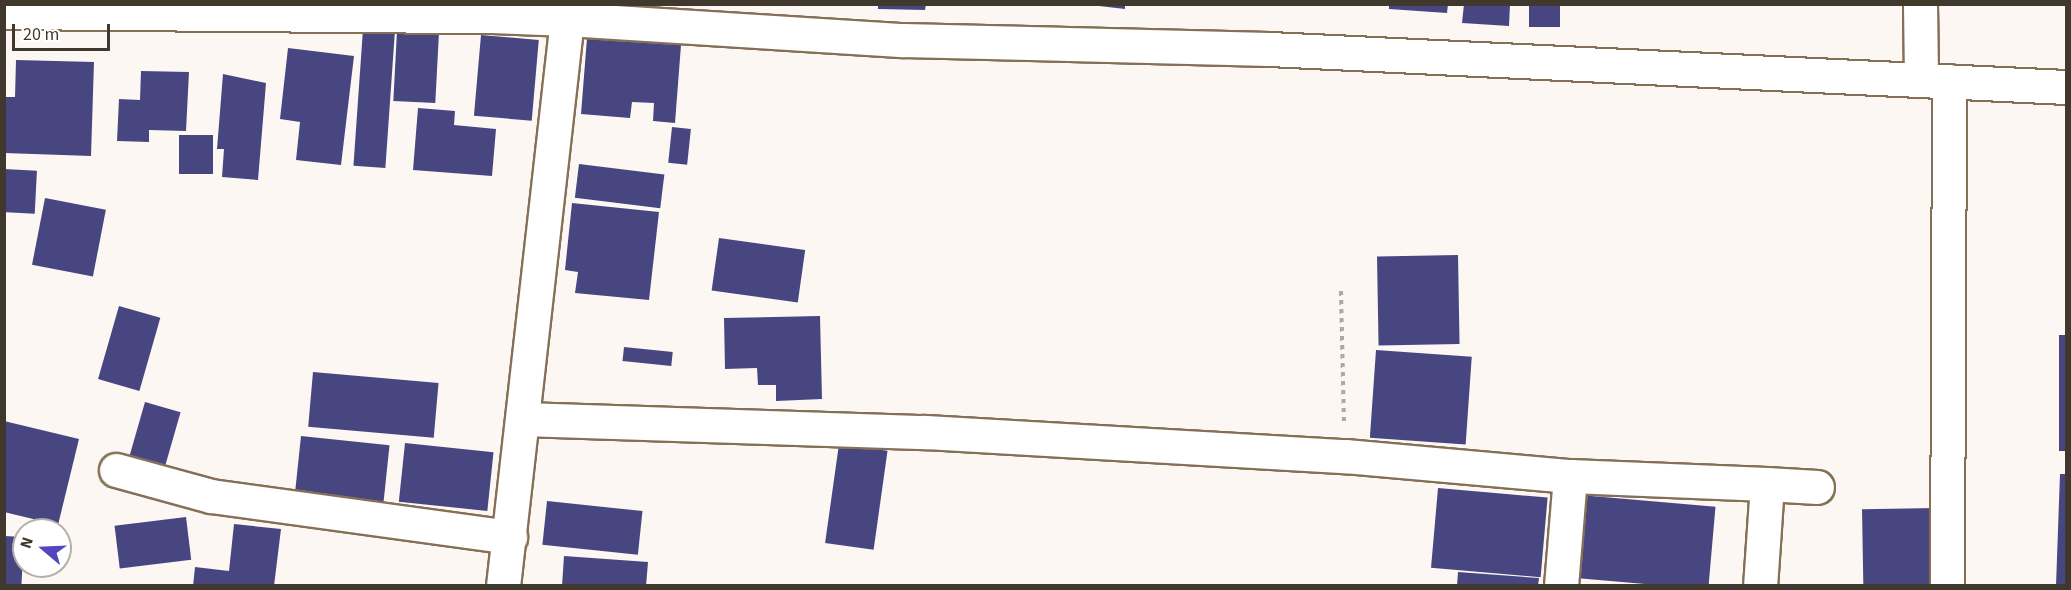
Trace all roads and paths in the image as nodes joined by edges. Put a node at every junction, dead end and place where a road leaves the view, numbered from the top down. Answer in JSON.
{"nodes":[{"id":1,"x":1920,"y":4,"type":"edge"},
{"id":2,"x":492,"y":10,"type":"edge"},
{"id":3,"x":4,"y":12,"type":"edge"},
{"id":4,"x":567,"y":20,"type":"junction"},
{"id":5,"x":1935,"y":81,"type":"junction"},
{"id":6,"x":2067,"y":87,"type":"edge"},
{"id":7,"x":1341,"y":291,"type":"dead end"},
{"id":8,"x":524,"y":419,"type":"junction"},
{"id":9,"x":1345,"y":456,"type":"junction"},
{"id":10,"x":116,"y":470,"type":"dead end"},
{"id":11,"x":1570,"y":476,"type":"junction"},
{"id":12,"x":1767,"y":484,"type":"junction"},
{"id":13,"x":1817,"y":487,"type":"dead end"},
{"id":14,"x":510,"y":537,"type":"junction"},
{"id":15,"x":503,"y":585,"type":"edge"},
{"id":16,"x":1562,"y":585,"type":"edge"},
{"id":17,"x":1760,"y":585,"type":"edge"},
{"id":18,"x":1947,"y":585,"type":"edge"}],
"edges":[{"from":1,"to":5,"type":"street"},
{"from":2,"to":3,"type":"street"},
{"from":2,"to":4,"type":"street"},
{"from":4,"to":5,"type":"street"},
{"from":4,"to":8,"type":"street"},
{"from":5,"to":6,"type":"street"},
{"from":5,"to":18,"type":"street"},
{"from":7,"to":9,"type":"path"},
{"from":8,"to":9,"type":"street"},
{"from":8,"to":14,"type":"street"},
{"from":9,"to":11,"type":"street"},
{"from":10,"to":14,"type":"street"},
{"from":11,"to":12,"type":"street"},
{"from":11,"to":16,"type":"street"},
{"from":12,"to":13,"type":"street"},
{"from":12,"to":17,"type":"street"},
{"from":14,"to":15,"type":"street"}]}
